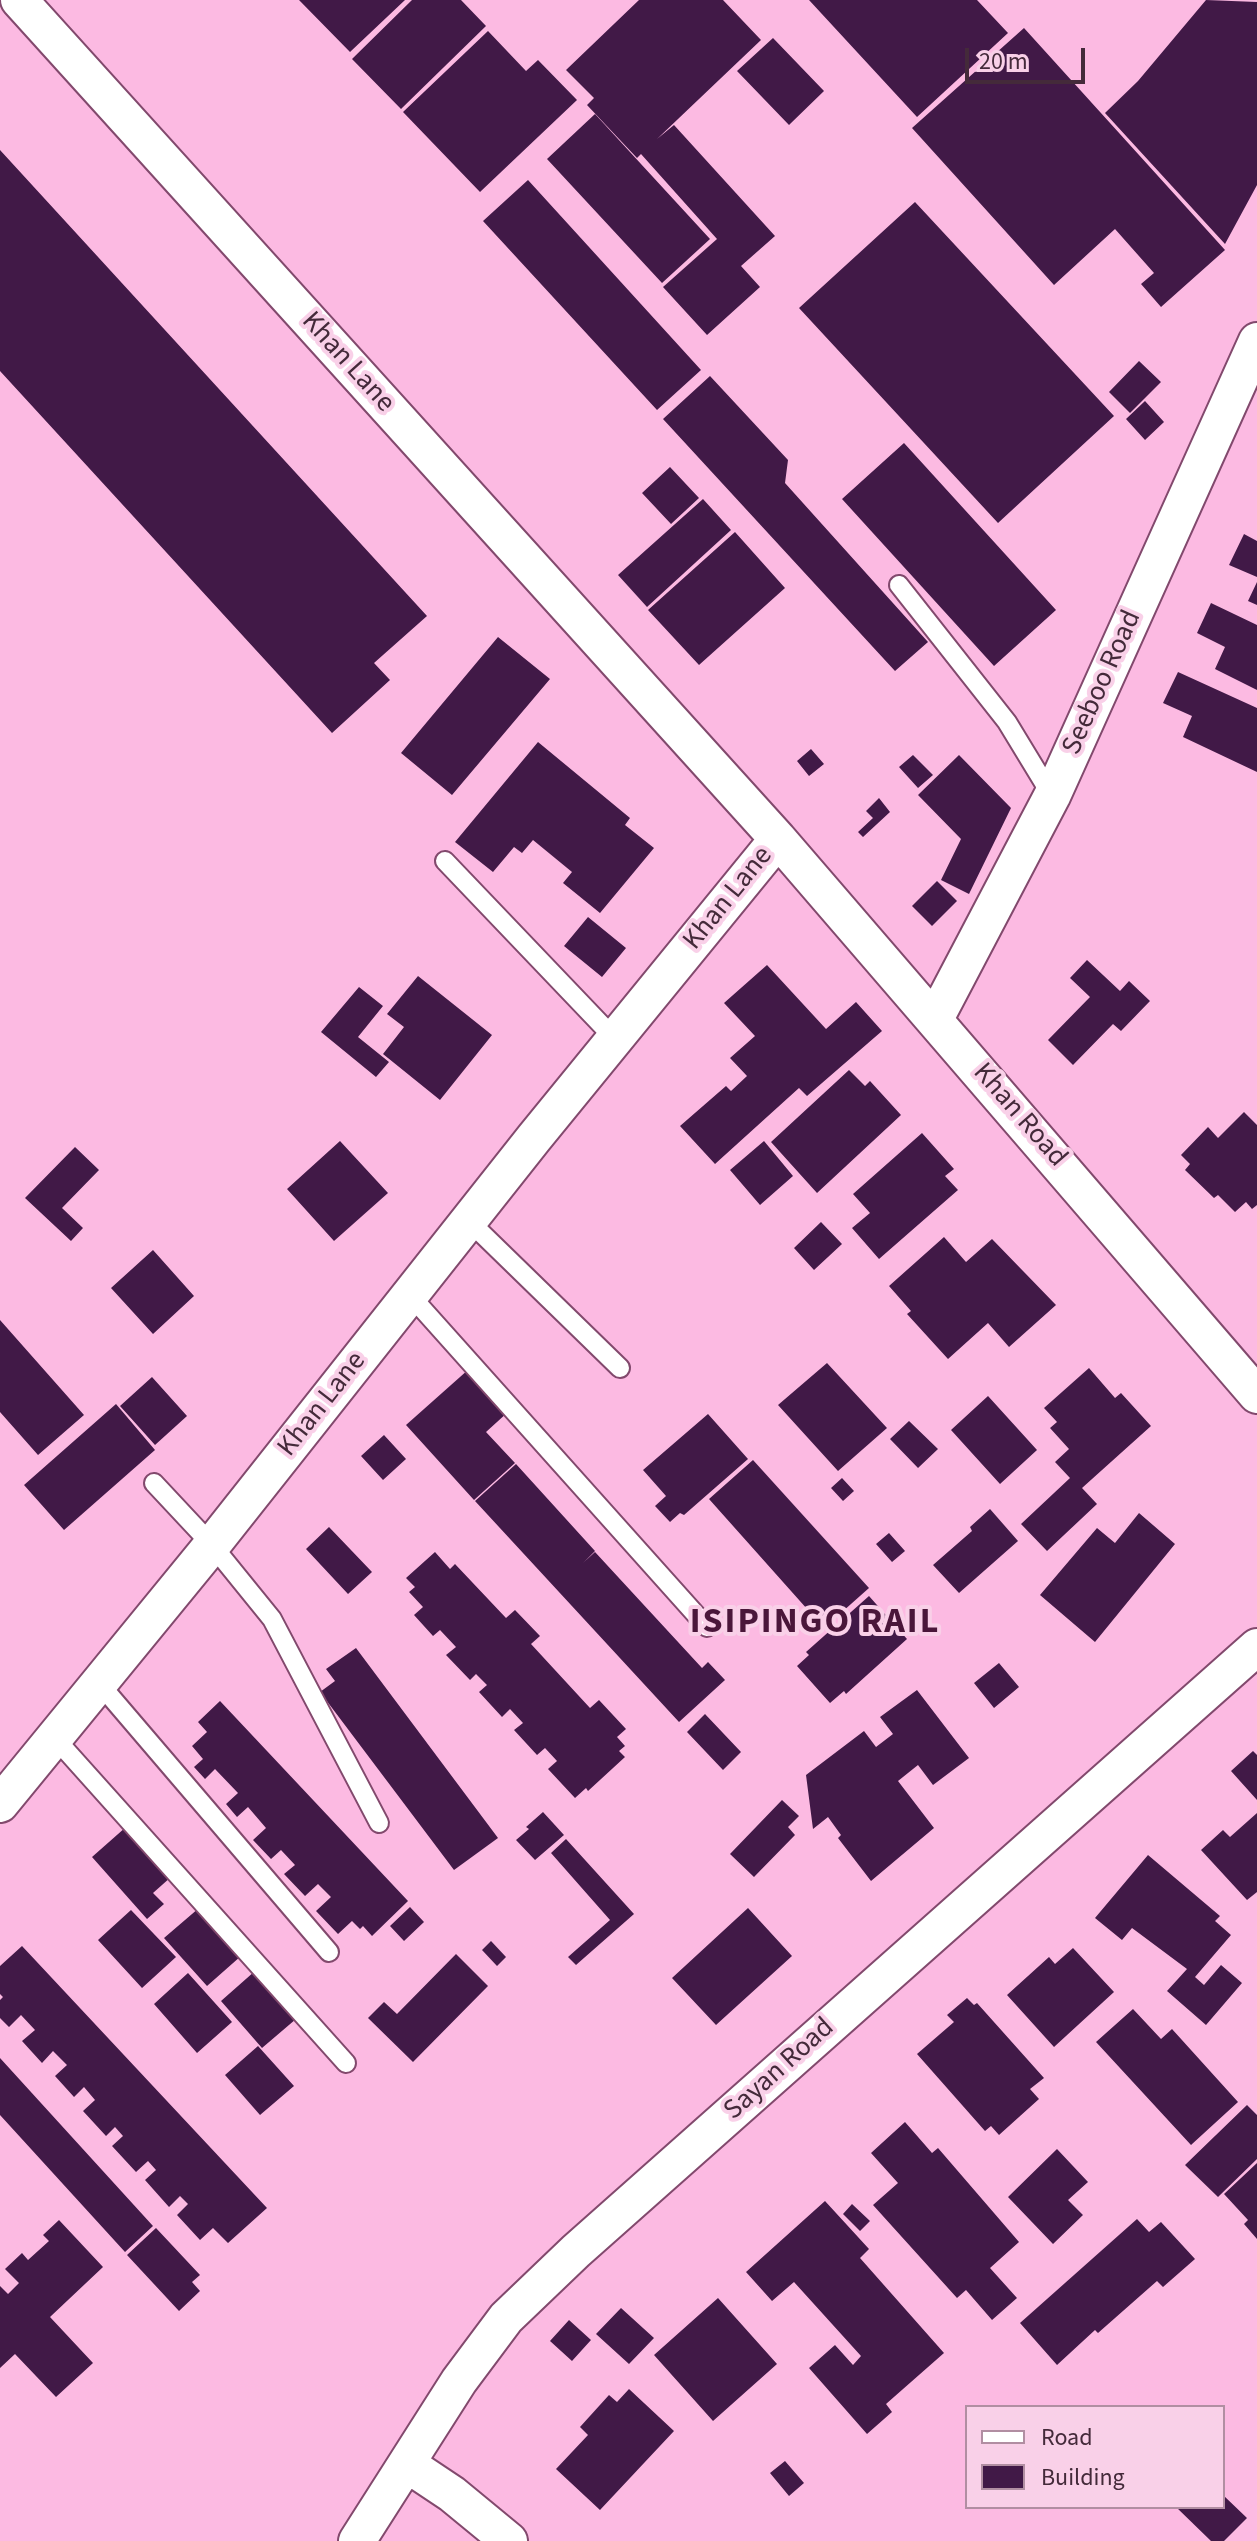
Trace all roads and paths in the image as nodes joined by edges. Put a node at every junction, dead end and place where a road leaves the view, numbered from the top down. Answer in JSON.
{"nodes":[{"id":1,"x":19,"y":0,"type":"edge"},
{"id":2,"x":1257,"y":341,"type":"edge"},
{"id":3,"x":899,"y":585,"type":"dead end"},
{"id":4,"x":1052,"y":796,"type":"junction"},
{"id":5,"x":778,"y":839,"type":"junction"},
{"id":6,"x":445,"y":861,"type":"dead end"},
{"id":7,"x":935,"y":1019,"type":"junction"},
{"id":8,"x":615,"y":1039,"type":"junction"},
{"id":9,"x":469,"y":1221,"type":"junction"},
{"id":10,"x":410,"y":1295,"type":"junction"},
{"id":11,"x":620,"y":1368,"type":"dead end"},
{"id":12,"x":1257,"y":1395,"type":"edge"},
{"id":13,"x":154,"y":1483,"type":"dead end"},
{"id":14,"x":212,"y":1545,"type":"junction"},
{"id":15,"x":707,"y":1627,"type":"dead end"},
{"id":16,"x":1257,"y":1647,"type":"edge"},
{"id":17,"x":99,"y":1683,"type":"junction"},
{"id":18,"x":54,"y":1737,"type":"junction"},
{"id":19,"x":2,"y":1798,"type":"edge"},
{"id":20,"x":379,"y":1823,"type":"dead end"},
{"id":21,"x":329,"y":1952,"type":"dead end"},
{"id":22,"x":346,"y":2063,"type":"dead end"},
{"id":23,"x":407,"y":2464,"type":"junction"},
{"id":24,"x":357,"y":2541,"type":"edge"},
{"id":25,"x":509,"y":2541,"type":"edge"}],
"edges":[{"from":1,"to":5,"type":"street","name":"Khan Lane"},
{"from":2,"to":4,"type":"street","name":"Seeboo Road"},
{"from":3,"to":4,"type":"lane"},
{"from":4,"to":7,"type":"street","name":"Seeboo Road"},
{"from":5,"to":7,"type":"street","name":"Khan Road"},
{"from":5,"to":8,"type":"street","name":"Khan Lane"},
{"from":6,"to":8,"type":"lane"},
{"from":7,"to":12,"type":"street","name":"Khan Road"},
{"from":8,"to":9,"type":"street","name":"Khan Lane"},
{"from":9,"to":10,"type":"street","name":"Khan Lane"},
{"from":9,"to":11,"type":"lane"},
{"from":10,"to":14,"type":"street","name":"Khan Lane"},
{"from":10,"to":15,"type":"lane"},
{"from":13,"to":14,"type":"lane"},
{"from":14,"to":17,"type":"street","name":"Khan Lane"},
{"from":14,"to":20,"type":"lane"},
{"from":16,"to":23,"type":"street","name":"Sayan Road"},
{"from":17,"to":18,"type":"street","name":"Khan Lane"},
{"from":17,"to":21,"type":"lane"},
{"from":18,"to":19,"type":"street","name":"Khan Lane"},
{"from":18,"to":22,"type":"lane"},
{"from":23,"to":24,"type":"street","name":"Sayan Road"},
{"from":23,"to":25,"type":"street"}]}
